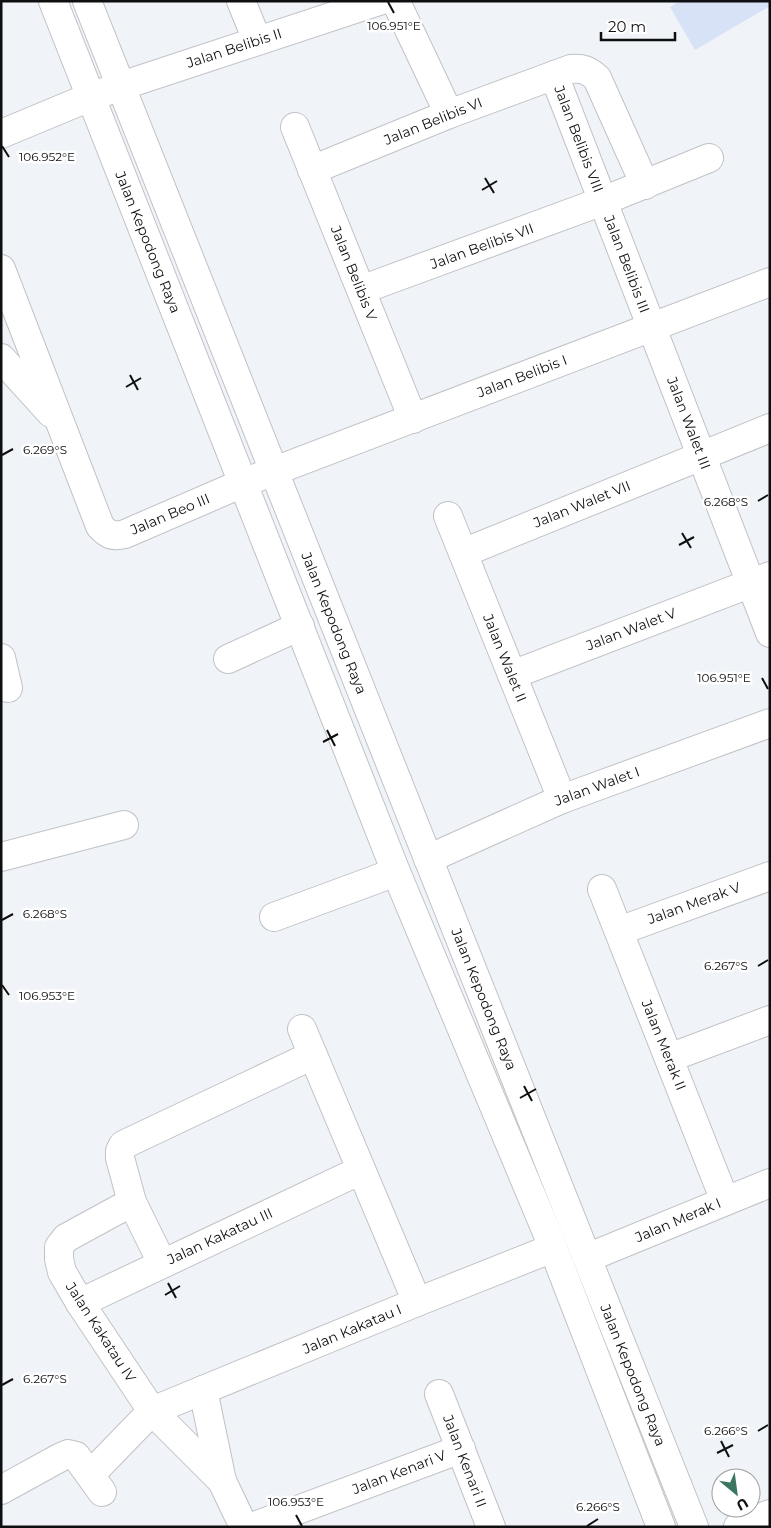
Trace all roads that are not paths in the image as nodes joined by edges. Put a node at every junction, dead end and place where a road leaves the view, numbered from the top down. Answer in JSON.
{"nodes":[{"id":1,"x":53,"y":1,"type":"edge"},
{"id":2,"x":87,"y":1,"type":"edge"},
{"id":3,"x":241,"y":1,"type":"edge"},
{"id":4,"x":379,"y":1,"type":"edge"},
{"id":5,"x":393,"y":1,"type":"edge"},
{"id":6,"x":322,"y":9,"type":"edge"},
{"id":7,"x":256,"y":40,"type":"junction"},
{"id":8,"x":554,"y":75,"type":"junction"},
{"id":9,"x":121,"y":86,"type":"junction"},
{"id":10,"x":90,"y":97,"type":"junction"},
{"id":11,"x":449,"y":114,"type":"junction"},
{"id":12,"x":295,"y":127,"type":"dead end"},
{"id":13,"x":1,"y":134,"type":"edge"},
{"id":14,"x":709,"y":158,"type":"dead end"},
{"id":15,"x":312,"y":170,"type":"junction"},
{"id":16,"x":646,"y":185,"type":"junction"},
{"id":17,"x":603,"y":201,"type":"junction"},
{"id":18,"x":1,"y":269,"type":"edge"},
{"id":19,"x":770,"y":282,"type":"edge"},
{"id":20,"x":361,"y":290,"type":"junction"},
{"id":21,"x":651,"y":326,"type":"junction"},
{"id":22,"x":1,"y":358,"type":"edge"},
{"id":23,"x":413,"y":419,"type":"junction"},
{"id":24,"x":62,"y":426,"type":"junction"},
{"id":25,"x":770,"y":428,"type":"edge"},
{"id":26,"x":701,"y":455,"type":"junction"},
{"id":27,"x":274,"y":471,"type":"junction"},
{"id":28,"x":243,"y":483,"type":"junction"},
{"id":29,"x":448,"y":516,"type":"dead end"},
{"id":30,"x":463,"y":553,"type":"junction"},
{"id":31,"x":760,"y":580,"type":"edge"},
{"id":32,"x":300,"y":626,"type":"junction"},
{"id":33,"x":770,"y":633,"type":"edge"},
{"id":34,"x":1,"y":658,"type":"edge"},
{"id":35,"x":228,"y":659,"type":"dead end"},
{"id":36,"x":512,"y":675,"type":"junction"},
{"id":37,"x":8,"y":688,"type":"dead end"},
{"id":38,"x":770,"y":723,"type":"edge"},
{"id":39,"x":562,"y":799,"type":"junction"},
{"id":40,"x":124,"y":825,"type":"dead end"},
{"id":41,"x":1,"y":857,"type":"edge"},
{"id":42,"x":428,"y":859,"type":"junction"},
{"id":43,"x":396,"y":872,"type":"junction"},
{"id":44,"x":770,"y":876,"type":"edge"},
{"id":45,"x":602,"y":889,"type":"dead end"},
{"id":46,"x":274,"y":916,"type":"dead end"},
{"id":47,"x":619,"y":930,"type":"junction"},
{"id":48,"x":770,"y":1020,"type":"edge"},
{"id":49,"x":302,"y":1029,"type":"dead end"},
{"id":50,"x":313,"y":1055,"type":"junction"},
{"id":51,"x":669,"y":1058,"type":"junction"},
{"id":52,"x":361,"y":1170,"type":"junction"},
{"id":53,"x":770,"y":1183,"type":"edge"},
{"id":54,"x":725,"y":1200,"type":"junction"},
{"id":55,"x":132,"y":1202,"type":"junction"},
{"id":56,"x":574,"y":1225,"type":"junction"},
{"id":57,"x":551,"y":1242,"type":"junction"},
{"id":58,"x":162,"y":1263,"type":"junction"},
{"id":59,"x":591,"y":1268,"type":"junction"},
{"id":60,"x":568,"y":1288,"type":"junction"},
{"id":61,"x":416,"y":1302,"type":"junction"},
{"id":62,"x":80,"y":1303,"type":"junction"},
{"id":63,"x":203,"y":1390,"type":"junction"},
{"id":64,"x":439,"y":1394,"type":"dead end"},
{"id":65,"x":152,"y":1411,"type":"junction"},
{"id":66,"x":461,"y":1449,"type":"junction"},
{"id":67,"x":222,"y":1481,"type":"junction"},
{"id":68,"x":1,"y":1490,"type":"edge"},
{"id":69,"x":770,"y":1514,"type":"edge"},
{"id":70,"x":244,"y":1527,"type":"edge"},
{"id":71,"x":252,"y":1527,"type":"edge"},
{"id":72,"x":491,"y":1527,"type":"edge"},
{"id":73,"x":661,"y":1527,"type":"edge"},
{"id":74,"x":694,"y":1527,"type":"edge"},
{"id":75,"x":738,"y":1527,"type":"edge"}],
"edges":[{"from":1,"to":10,"type":"street","name":"Jalan Kepodong Raya"},
{"from":2,"to":9,"type":"street","name":"Jalan Kepodong Raya"},
{"from":3,"to":7,"type":"street"},
{"from":4,"to":6,"type":"street","name":"Jalan Belibis II"},
{"from":5,"to":11,"type":"street"},
{"from":6,"to":7,"type":"street","name":"Jalan Belibis II"},
{"from":7,"to":9,"type":"street","name":"Jalan Belibis II"},
{"from":8,"to":11,"type":"street","name":"Jalan Belibis VI"},
{"from":8,"to":16,"type":"street","name":"Jalan Belibis VIII"},
{"from":8,"to":17,"type":"street","name":"Jalan Belibis VIII"},
{"from":9,"to":10,"type":"street","name":"Jalan Belibis II"},
{"from":9,"to":27,"type":"street","name":"Jalan Kepodong Raya"},
{"from":10,"to":13,"type":"street","name":"Jalan Belibis II"},
{"from":10,"to":28,"type":"street","name":"Jalan Kepodong Raya"},
{"from":11,"to":15,"type":"street","name":"Jalan Belibis VI"},
{"from":12,"to":15,"type":"street","name":"Jalan Belibis V"},
{"from":14,"to":16,"type":"street","name":"Jalan Belibis VIII"},
{"from":15,"to":20,"type":"street","name":"Jalan Belibis V"},
{"from":16,"to":17,"type":"street","name":"Jalan Belibis VIII"},
{"from":17,"to":20,"type":"street","name":"Jalan Belibis VII"},
{"from":17,"to":21,"type":"street","name":"Jalan Belibis III"},
{"from":18,"to":24,"type":"street"},
{"from":19,"to":21,"type":"street","name":"Jalan Belibis I"},
{"from":20,"to":23,"type":"street","name":"Jalan Belibis V"},
{"from":21,"to":23,"type":"street","name":"Jalan Belibis I"},
{"from":21,"to":26,"type":"street","name":"Jalan Walet III"},
{"from":22,"to":24,"type":"street"},
{"from":23,"to":27,"type":"street","name":"Jalan Belibis I"},
{"from":24,"to":28,"type":"street","name":"Jalan Beo III"},
{"from":25,"to":26,"type":"street","name":"Jalan Walet VII"},
{"from":26,"to":30,"type":"street","name":"Jalan Walet VII"},
{"from":26,"to":31,"type":"street","name":"Jalan Walet III"},
{"from":27,"to":28,"type":"street"},
{"from":27,"to":42,"type":"street","name":"Jalan Kepodong Raya"},
{"from":28,"to":32,"type":"street","name":"Jalan Kepodong Raya"},
{"from":29,"to":30,"type":"street","name":"Jalan Walet II"},
{"from":30,"to":36,"type":"street","name":"Jalan Walet II"},
{"from":31,"to":33,"type":"street","name":"Jalan Walet III"},
{"from":31,"to":36,"type":"street","name":"Jalan Walet V"},
{"from":32,"to":35,"type":"street"},
{"from":32,"to":43,"type":"street","name":"Jalan Kepodong Raya"},
{"from":34,"to":37,"type":"street"},
{"from":36,"to":39,"type":"street","name":"Jalan Walet II"},
{"from":38,"to":39,"type":"street","name":"Jalan Walet I"},
{"from":39,"to":42,"type":"street","name":"Jalan Walet I"},
{"from":40,"to":41,"type":"street"},
{"from":42,"to":56,"type":"street","name":"Jalan Kepodong Raya"},
{"from":43,"to":46,"type":"street"},
{"from":43,"to":57,"type":"street","name":"Jalan Kepodong Raya"},
{"from":44,"to":47,"type":"street","name":"Jalan Merak V"},
{"from":45,"to":47,"type":"street","name":"Jalan Merak II"},
{"from":47,"to":51,"type":"street","name":"Jalan Merak II"},
{"from":48,"to":51,"type":"street"},
{"from":49,"to":50,"type":"street"},
{"from":50,"to":52,"type":"street"},
{"from":50,"to":55,"type":"street"},
{"from":51,"to":54,"type":"street","name":"Jalan Merak II"},
{"from":52,"to":58,"type":"street","name":"Jalan Kakatau III"},
{"from":52,"to":61,"type":"street"},
{"from":53,"to":54,"type":"street","name":"Jalan Merak I"},
{"from":54,"to":59,"type":"street","name":"Jalan Merak I"},
{"from":55,"to":58,"type":"street"},
{"from":55,"to":62,"type":"street","name":"Jalan Kakatau IV"},
{"from":56,"to":57,"type":"street","name":"Jalan Kakatau I"},
{"from":56,"to":59,"type":"street","name":"Jalan Kepodong Raya"},
{"from":57,"to":60,"type":"street","name":"Jalan Kepodong Raya"},
{"from":57,"to":61,"type":"street","name":"Jalan Kakatau I"},
{"from":58,"to":62,"type":"street","name":"Jalan Kakatau III"},
{"from":59,"to":60,"type":"street","name":"Jalan Merak I"},
{"from":59,"to":74,"type":"street","name":"Jalan Kepodong Raya"},
{"from":60,"to":73,"type":"street","name":"Jalan Kepodong Raya"},
{"from":61,"to":63,"type":"street","name":"Jalan Kakatau I"},
{"from":62,"to":65,"type":"street","name":"Jalan Kakatau IV"},
{"from":63,"to":65,"type":"street","name":"Jalan Kakatau I"},
{"from":63,"to":67,"type":"street"},
{"from":64,"to":66,"type":"street","name":"Jalan Kenari II"},
{"from":65,"to":67,"type":"street","name":"Jalan Kakatau IV"},
{"from":65,"to":68,"type":"street"},
{"from":66,"to":71,"type":"street","name":"Jalan Kenari V"},
{"from":66,"to":72,"type":"street","name":"Jalan Kenari II"},
{"from":67,"to":70,"type":"street"},
{"from":69,"to":75,"type":"street"}]}
